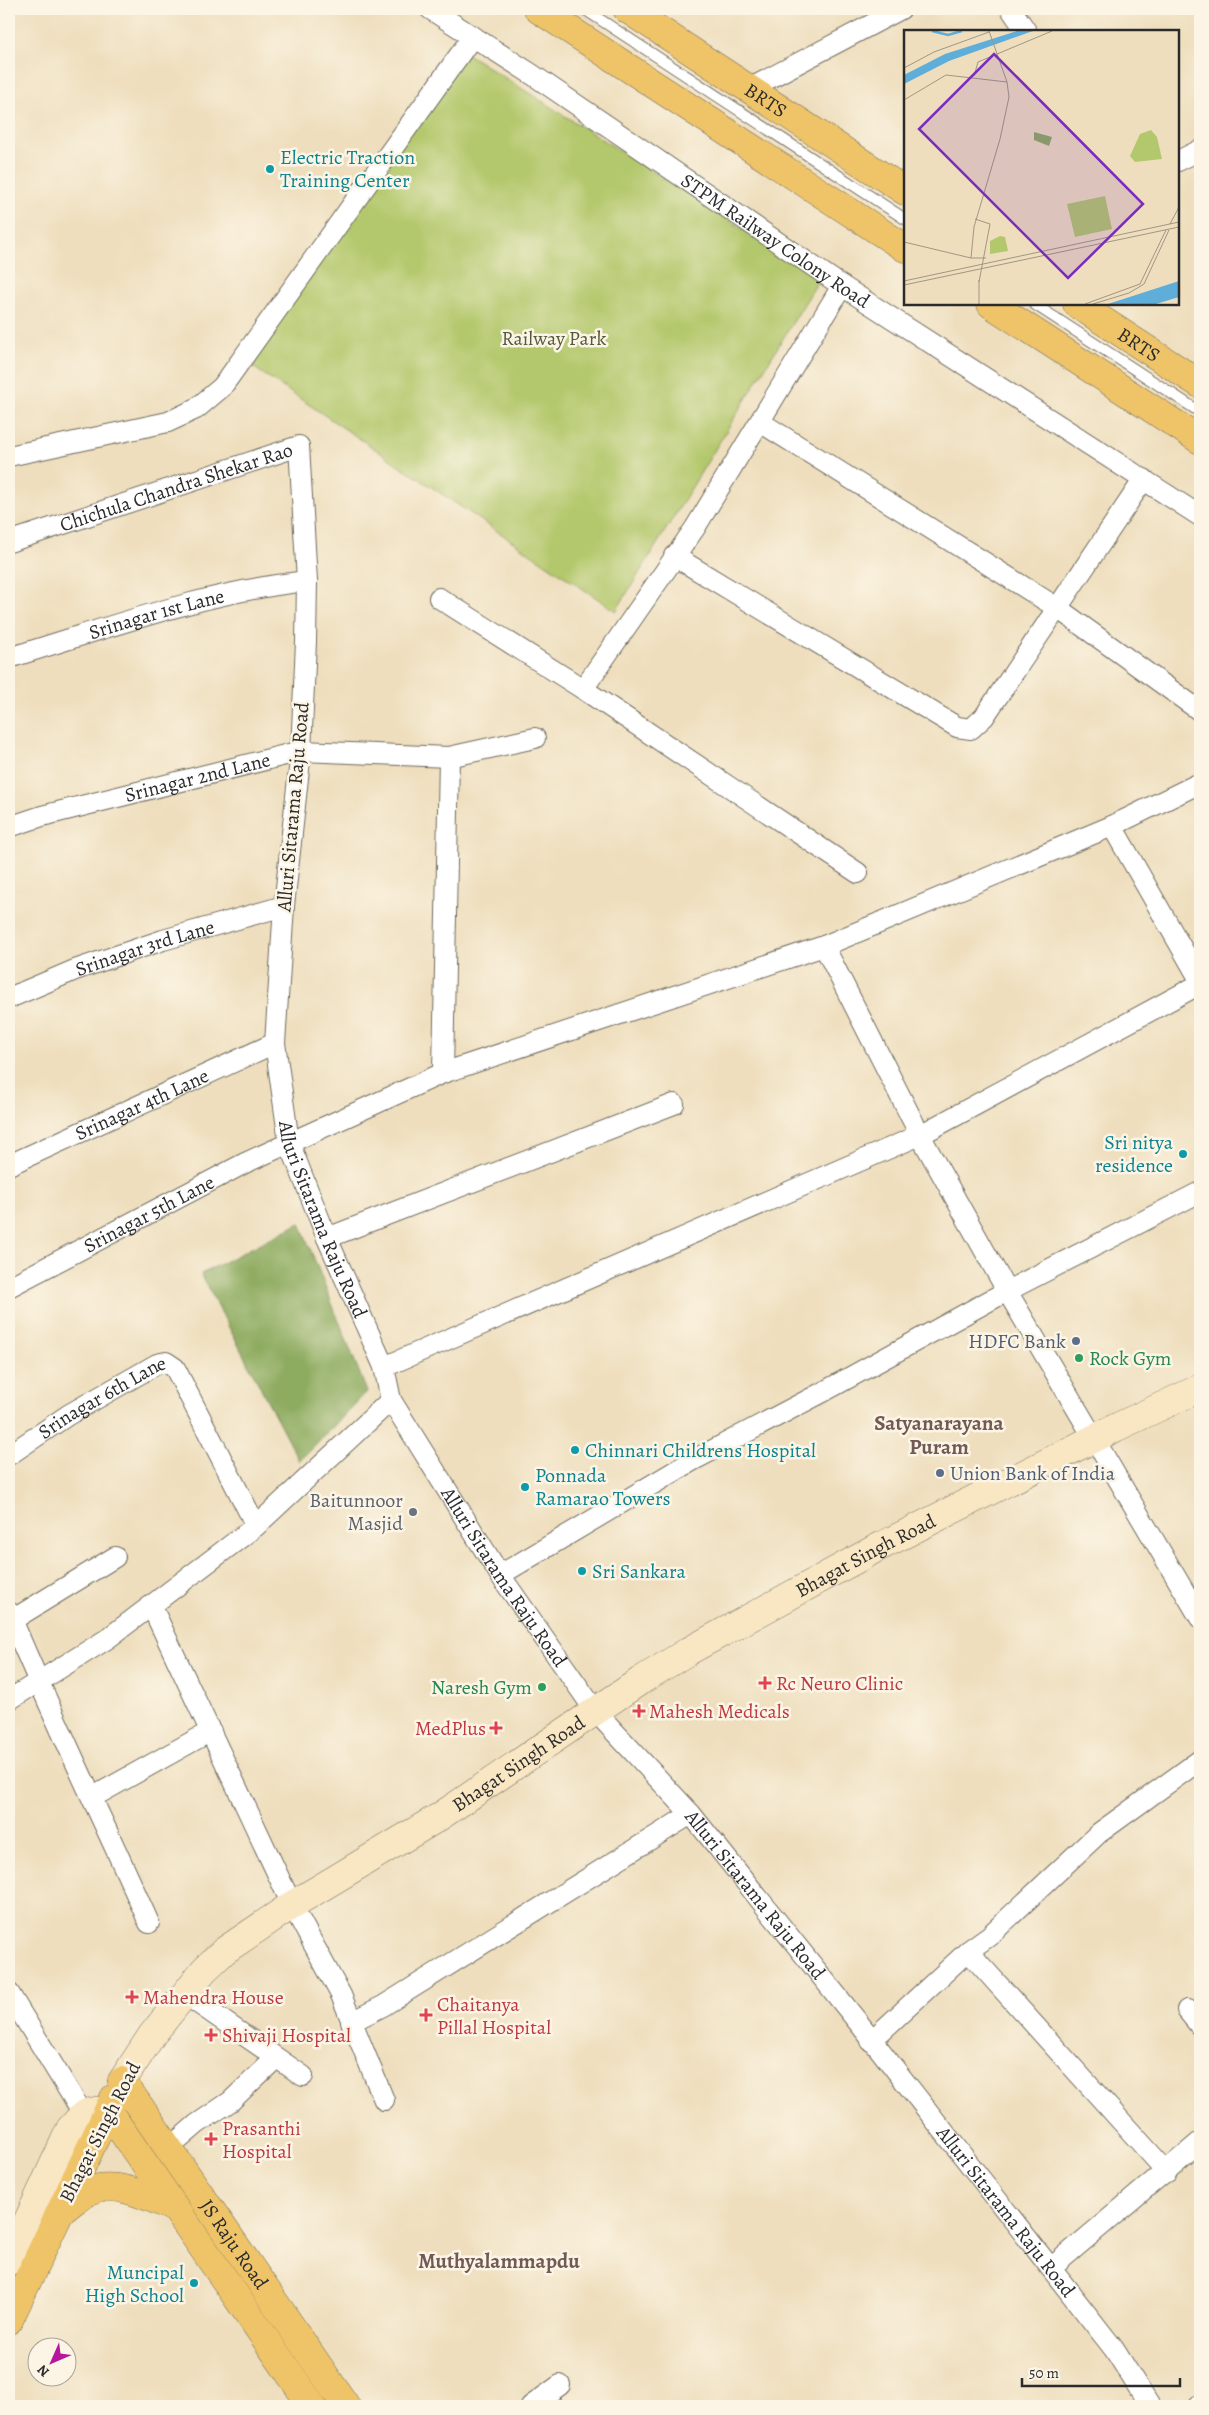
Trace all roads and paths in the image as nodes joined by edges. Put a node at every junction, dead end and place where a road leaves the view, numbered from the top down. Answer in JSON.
{"nodes":[{"id":1,"x":430,"y":9,"type":"edge"},
{"id":2,"x":538,"y":9,"type":"edge"},
{"id":3,"x":584,"y":9,"type":"edge"},
{"id":4,"x":628,"y":9,"type":"edge"},
{"id":5,"x":901,"y":9,"type":"edge"},
{"id":6,"x":1011,"y":9,"type":"edge"},
{"id":7,"x":1025,"y":30,"type":"edge"},
{"id":8,"x":473,"y":36,"type":"junction"},
{"id":9,"x":749,"y":88,"type":"junction"},
{"id":10,"x":1200,"y":150,"type":"edge"},
{"id":11,"x":1179,"y":160,"type":"edge"},
{"id":12,"x":904,"y":190,"type":"edge"},
{"id":13,"x":904,"y":218,"type":"edge"},
{"id":14,"x":904,"y":247,"type":"edge"},
{"id":15,"x":842,"y":286,"type":"junction"},
{"id":16,"x":993,"y":305,"type":"edge"},
{"id":17,"x":1036,"y":305,"type":"edge"},
{"id":18,"x":1079,"y":305,"type":"edge"},
{"id":19,"x":1200,"y":384,"type":"edge"},
{"id":20,"x":1200,"y":412,"type":"edge"},
{"id":21,"x":760,"y":422,"type":"junction"},
{"id":22,"x":1200,"y":440,"type":"edge"},
{"id":23,"x":9,"y":456,"type":"edge"},
{"id":24,"x":1144,"y":479,"type":"junction"},
{"id":25,"x":1200,"y":516,"type":"edge"},
{"id":26,"x":9,"y":542,"type":"edge"},
{"id":27,"x":674,"y":556,"type":"junction"},
{"id":28,"x":307,"y":581,"type":"junction"},
{"id":29,"x":439,"y":598,"type":"dead end"},
{"id":30,"x":1056,"y":607,"type":"junction"},
{"id":31,"x":9,"y":658,"type":"edge"},
{"id":32,"x":583,"y":689,"type":"junction"},
{"id":33,"x":1200,"y":711,"type":"edge"},
{"id":34,"x":535,"y":738,"type":"dead end"},
{"id":35,"x":301,"y":751,"type":"junction"},
{"id":36,"x":449,"y":757,"type":"junction"},
{"id":37,"x":1200,"y":783,"type":"edge"},
{"id":38,"x":1112,"y":826,"type":"junction"},
{"id":39,"x":9,"y":827,"type":"edge"},
{"id":40,"x":858,"y":873,"type":"dead end"},
{"id":41,"x":284,"y":906,"type":"junction"},
{"id":42,"x":824,"y":946,"type":"junction"},
{"id":43,"x":1200,"y":980,"type":"edge"},
{"id":44,"x":1200,"y":984,"type":"edge"},
{"id":45,"x":9,"y":998,"type":"edge"},
{"id":46,"x":275,"y":1043,"type":"junction"},
{"id":47,"x":443,"y":1073,"type":"junction"},
{"id":48,"x":674,"y":1104,"type":"dead end"},
{"id":49,"x":920,"y":1135,"type":"junction"},
{"id":50,"x":289,"y":1142,"type":"junction"},
{"id":51,"x":9,"y":1165,"type":"edge"},
{"id":52,"x":1200,"y":1192,"type":"edge"},
{"id":53,"x":326,"y":1238,"type":"junction"},
{"id":54,"x":9,"y":1287,"type":"edge"},
{"id":55,"x":1007,"y":1291,"type":"junction"},
{"id":56,"x":384,"y":1367,"type":"junction"},
{"id":57,"x":1200,"y":1388,"type":"edge"},
{"id":58,"x":391,"y":1400,"type":"junction"},
{"id":59,"x":1095,"y":1438,"type":"junction"},
{"id":60,"x":9,"y":1455,"type":"edge"},
{"id":61,"x":256,"y":1526,"type":"junction"},
{"id":62,"x":115,"y":1557,"type":"dead end"},
{"id":63,"x":500,"y":1575,"type":"junction"},
{"id":64,"x":152,"y":1607,"type":"junction"},
{"id":65,"x":10,"y":1618,"type":"edge"},
{"id":66,"x":1200,"y":1618,"type":"edge"},
{"id":67,"x":38,"y":1683,"type":"junction"},
{"id":68,"x":9,"y":1700,"type":"edge"},
{"id":69,"x":596,"y":1712,"type":"junction"},
{"id":70,"x":211,"y":1731,"type":"junction"},
{"id":71,"x":1200,"y":1760,"type":"edge"},
{"id":72,"x":94,"y":1798,"type":"junction"},
{"id":73,"x":691,"y":1814,"type":"junction"},
{"id":74,"x":292,"y":1905,"type":"junction"},
{"id":75,"x":149,"y":1923,"type":"dead end"},
{"id":76,"x":968,"y":1951,"type":"junction"},
{"id":77,"x":9,"y":1993,"type":"edge"},
{"id":78,"x":186,"y":1995,"type":"junction"},
{"id":79,"x":1187,"y":2010,"type":"dead end"},
{"id":80,"x":351,"y":2022,"type":"junction"},
{"id":81,"x":1200,"y":2026,"type":"edge"},
{"id":82,"x":871,"y":2041,"type":"junction"},
{"id":83,"x":275,"y":2058,"type":"junction"},
{"id":84,"x":303,"y":2076,"type":"dead end"},
{"id":85,"x":122,"y":2081,"type":"junction"},
{"id":86,"x":384,"y":2100,"type":"dead end"},
{"id":87,"x":95,"y":2112,"type":"junction"},
{"id":88,"x":1200,"y":2142,"type":"edge"},
{"id":89,"x":168,"y":2149,"type":"junction"},
{"id":90,"x":1167,"y":2172,"type":"junction"},
{"id":91,"x":175,"y":2209,"type":"junction"},
{"id":92,"x":60,"y":2212,"type":"junction"},
{"id":93,"x":9,"y":2261,"type":"edge"},
{"id":94,"x":1051,"y":2268,"type":"junction"},
{"id":95,"x":9,"y":2320,"type":"edge"},
{"id":96,"x":560,"y":2385,"type":"dead end"},
{"id":97,"x":338,"y":2403,"type":"edge"},
{"id":98,"x":312,"y":2406,"type":"edge"},
{"id":99,"x":532,"y":2406,"type":"edge"},
{"id":100,"x":1150,"y":2406,"type":"edge"}],
"edges":[{"from":1,"to":8,"type":"street","name":"STPM Railway Colony Road"},
{"from":2,"to":14,"type":"main road"},
{"from":3,"to":13,"type":"lane"},
{"from":4,"to":9,"type":"main road","name":"BRTS"},
{"from":5,"to":9,"type":"street"},
{"from":6,"to":7,"type":"street"},
{"from":8,"to":15,"type":"street","name":"STPM Railway Colony Road"},
{"from":8,"to":23,"type":"street"},
{"from":9,"to":12,"type":"main road","name":"BRTS"},
{"from":10,"to":11,"type":"street"},
{"from":15,"to":21,"type":"street"},
{"from":15,"to":24,"type":"street","name":"STPM Railway Colony Road"},
{"from":16,"to":22,"type":"main road"},
{"from":17,"to":20,"type":"lane"},
{"from":18,"to":19,"type":"main road","name":"BRTS"},
{"from":21,"to":27,"type":"street"},
{"from":21,"to":30,"type":"street"},
{"from":24,"to":25,"type":"street","name":"STPM Railway Colony Road"},
{"from":24,"to":30,"type":"street"},
{"from":26,"to":28,"type":"street","name":"Chichula Chandra Shekar Rao"},
{"from":27,"to":30,"type":"street"},
{"from":27,"to":32,"type":"street"},
{"from":28,"to":31,"type":"street","name":"Srinagar 1st Lane"},
{"from":28,"to":35,"type":"street","name":"Alluri Sitarama Raju Road"},
{"from":29,"to":32,"type":"street"},
{"from":30,"to":33,"type":"street"},
{"from":32,"to":40,"type":"street"},
{"from":34,"to":36,"type":"street"},
{"from":35,"to":36,"type":"street","name":"Srinagar 2nd Lane"},
{"from":35,"to":39,"type":"street","name":"Srinagar 2nd Lane"},
{"from":35,"to":41,"type":"street","name":"Alluri Sitarama Raju Road"},
{"from":36,"to":47,"type":"street"},
{"from":37,"to":38,"type":"street","name":"Srinagar 5th Lane"},
{"from":38,"to":42,"type":"street","name":"Srinagar 5th Lane"},
{"from":38,"to":43,"type":"street"},
{"from":41,"to":45,"type":"street","name":"Srinagar 3rd Lane"},
{"from":41,"to":46,"type":"street","name":"Alluri Sitarama Raju Road"},
{"from":42,"to":47,"type":"street","name":"Srinagar 5th Lane"},
{"from":42,"to":49,"type":"street"},
{"from":44,"to":49,"type":"street"},
{"from":46,"to":50,"type":"street","name":"Alluri Sitarama Raju Road"},
{"from":46,"to":51,"type":"street","name":"Srinagar 4th Lane"},
{"from":47,"to":50,"type":"street","name":"Srinagar 5th Lane"},
{"from":48,"to":53,"type":"street"},
{"from":49,"to":55,"type":"street"},
{"from":49,"to":56,"type":"street"},
{"from":50,"to":53,"type":"street","name":"Alluri Sitarama Raju Road"},
{"from":50,"to":54,"type":"street","name":"Srinagar 5th Lane"},
{"from":52,"to":55,"type":"street"},
{"from":53,"to":56,"type":"street","name":"Alluri Sitarama Raju Road"},
{"from":55,"to":59,"type":"street"},
{"from":55,"to":63,"type":"street"},
{"from":56,"to":58,"type":"street","name":"Alluri Sitarama Raju Road"},
{"from":57,"to":59,"type":"street","name":"Bhagat Singh Road"},
{"from":58,"to":61,"type":"street"},
{"from":58,"to":63,"type":"street","name":"Alluri Sitarama Raju Road"},
{"from":59,"to":66,"type":"street"},
{"from":59,"to":69,"type":"street","name":"Bhagat Singh Road"},
{"from":60,"to":61,"type":"street","name":"Srinagar 6th Lane"},
{"from":61,"to":64,"type":"street"},
{"from":62,"to":65,"type":"street"},
{"from":63,"to":69,"type":"street","name":"Alluri Sitarama Raju Road"},
{"from":64,"to":67,"type":"street"},
{"from":64,"to":70,"type":"street"},
{"from":65,"to":67,"type":"street"},
{"from":67,"to":68,"type":"street"},
{"from":67,"to":72,"type":"street"},
{"from":69,"to":73,"type":"street","name":"Alluri Sitarama Raju Road"},
{"from":69,"to":74,"type":"street","name":"Bhagat Singh Road"},
{"from":70,"to":72,"type":"street"},
{"from":70,"to":74,"type":"street"},
{"from":71,"to":76,"type":"street"},
{"from":72,"to":75,"type":"street"},
{"from":73,"to":80,"type":"street"},
{"from":73,"to":82,"type":"street","name":"Alluri Sitarama Raju Road"},
{"from":74,"to":78,"type":"street","name":"Bhagat Singh Road"},
{"from":74,"to":80,"type":"street"},
{"from":76,"to":82,"type":"street"},
{"from":76,"to":90,"type":"street"},
{"from":77,"to":87,"type":"street"},
{"from":78,"to":83,"type":"street"},
{"from":78,"to":85,"type":"street","name":"Bhagat Singh Road"},
{"from":79,"to":81,"type":"street"},
{"from":80,"to":86,"type":"street"},
{"from":82,"to":94,"type":"street","name":"Alluri Sitarama Raju Road"},
{"from":83,"to":84,"type":"street"},
{"from":83,"to":89,"type":"street"},
{"from":85,"to":87,"type":"main road","name":"Bhagat Singh Road"},
{"from":85,"to":89,"type":"main road","name":"JS Raju Road"},
{"from":87,"to":91,"type":"main road","name":"JS Raju Road"},
{"from":87,"to":92,"type":"main road","name":"Bhagat Singh Road"},
{"from":87,"to":93,"type":"street"},
{"from":88,"to":90,"type":"street"},
{"from":89,"to":97,"type":"main road","name":"JS Raju Road"},
{"from":90,"to":94,"type":"street"},
{"from":91,"to":92,"type":"main road"},
{"from":91,"to":98,"type":"main road","name":"JS Raju Road"},
{"from":92,"to":95,"type":"main road","name":"Bhagat Singh Road"},
{"from":94,"to":100,"type":"street","name":"Alluri Sitarama Raju Road"},
{"from":96,"to":99,"type":"street"}]}
